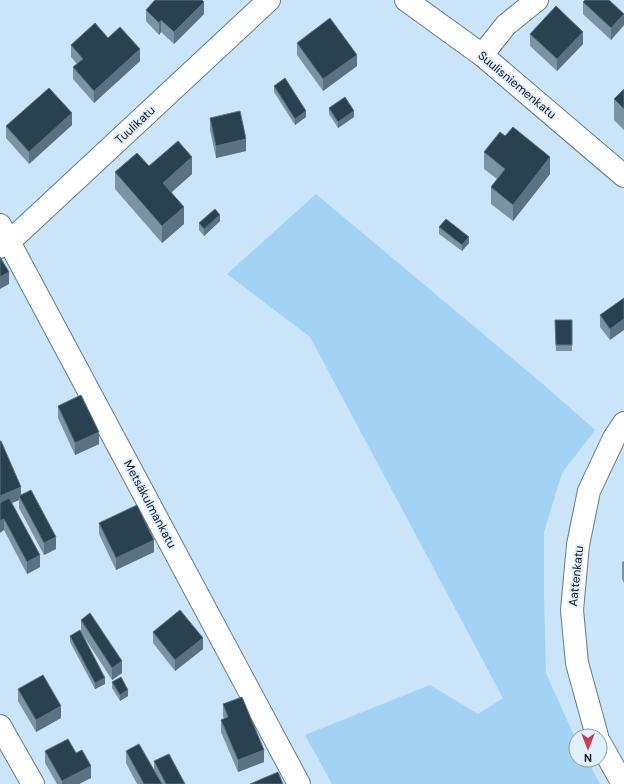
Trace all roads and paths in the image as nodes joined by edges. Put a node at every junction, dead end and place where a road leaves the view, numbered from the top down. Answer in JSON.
{"nodes":[{"id":1,"x":269,"y":0,"type":"edge"},
{"id":2,"x":406,"y":0,"type":"edge"},
{"id":3,"x":537,"y":0,"type":"edge"},
{"id":4,"x":482,"y":55,"type":"junction"},
{"id":5,"x":624,"y":176,"type":"edge"},
{"id":6,"x":3,"y":238,"type":"edge"},
{"id":7,"x":624,"y":423,"type":"edge"},
{"id":8,"x":0,"y":726,"type":"edge"},
{"id":9,"x":595,"y":728,"type":"edge"},
{"id":10,"x":608,"y":757,"type":"edge"},
{"id":11,"x":33,"y":784,"type":"edge"},
{"id":12,"x":299,"y":784,"type":"edge"},
{"id":13,"x":623,"y":784,"type":"edge"}],
"edges":[{"from":1,"to":6,"type":"street","name":"Tuulikatu"},
{"from":2,"to":4,"type":"street","name":"Suulisniemenkatu"},
{"from":3,"to":4,"type":"street"},
{"from":4,"to":5,"type":"street","name":"Suulisniemenkatu"},
{"from":6,"to":12,"type":"street","name":"Metsäkulmankatu"},
{"from":7,"to":9,"type":"street","name":"Aattenkatu"},
{"from":8,"to":11,"type":"street"},
{"from":10,"to":13,"type":"street"}]}
